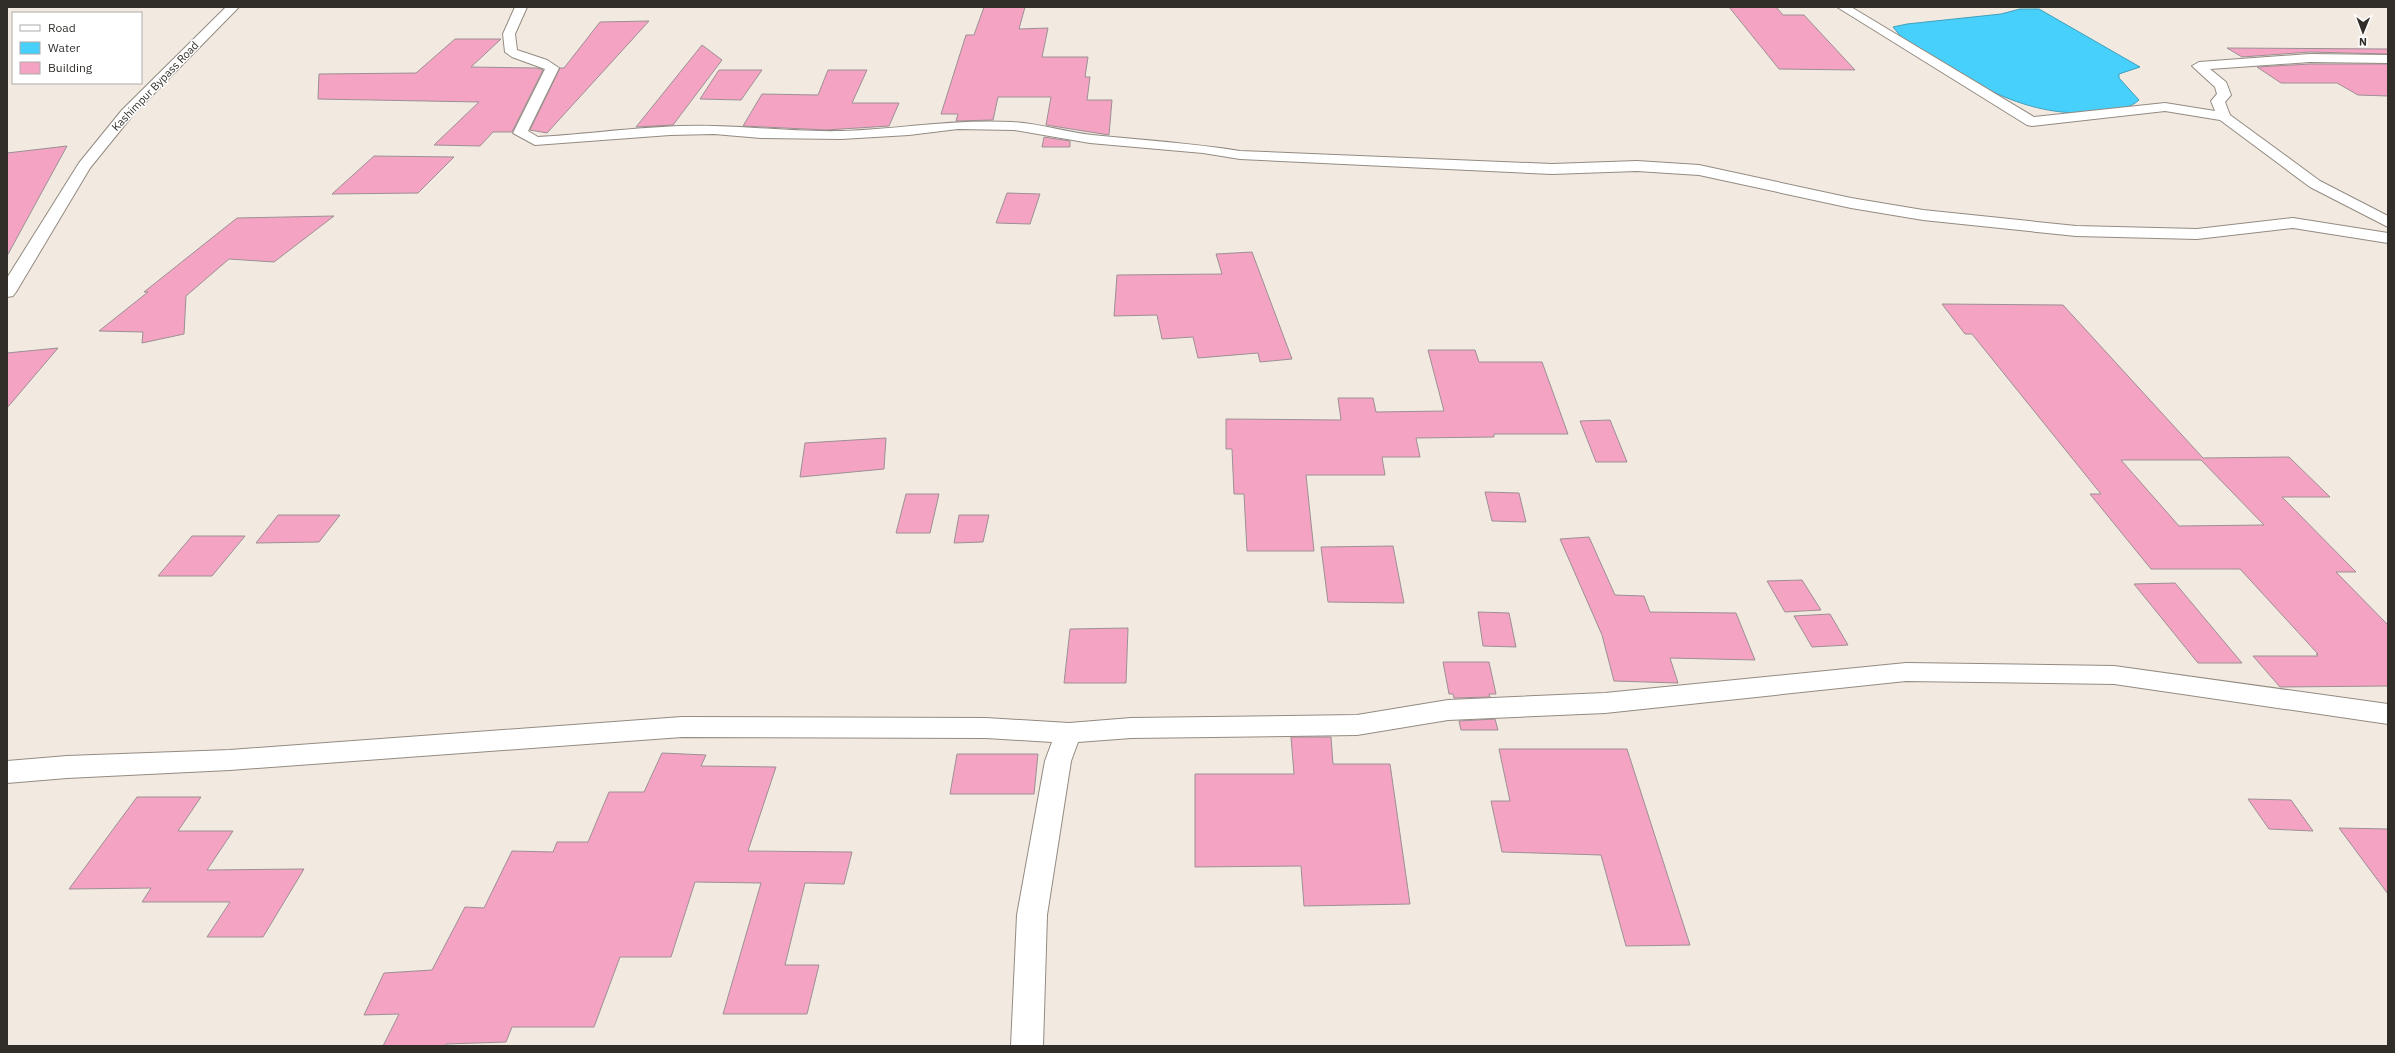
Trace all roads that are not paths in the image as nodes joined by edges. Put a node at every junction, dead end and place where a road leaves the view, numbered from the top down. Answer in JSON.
{"nodes":[{"id":1,"x":233,"y":7,"type":"edge"},
{"id":2,"x":521,"y":7,"type":"edge"},
{"id":3,"x":1843,"y":7,"type":"edge"},
{"id":4,"x":2388,"y":59,"type":"edge"},
{"id":5,"x":2224,"y":117,"type":"junction"},
{"id":6,"x":2388,"y":222,"type":"edge"},
{"id":7,"x":2388,"y":238,"type":"edge"},
{"id":8,"x":7,"y":292,"type":"edge"},
{"id":9,"x":2388,"y":714,"type":"edge"},
{"id":10,"x":1069,"y":733,"type":"junction"},
{"id":11,"x":7,"y":772,"type":"edge"},
{"id":12,"x":1028,"y":1046,"type":"edge"}],
"edges":[{"from":1,"to":8,"type":"street","name":"Kashimpur Bypass Road"},
{"from":2,"to":7,"type":"street"},
{"from":3,"to":5,"type":"street"},
{"from":4,"to":5,"type":"street"},
{"from":5,"to":6,"type":"street"},
{"from":9,"to":10,"type":"street"},
{"from":10,"to":11,"type":"street"},
{"from":10,"to":12,"type":"street"}]}
